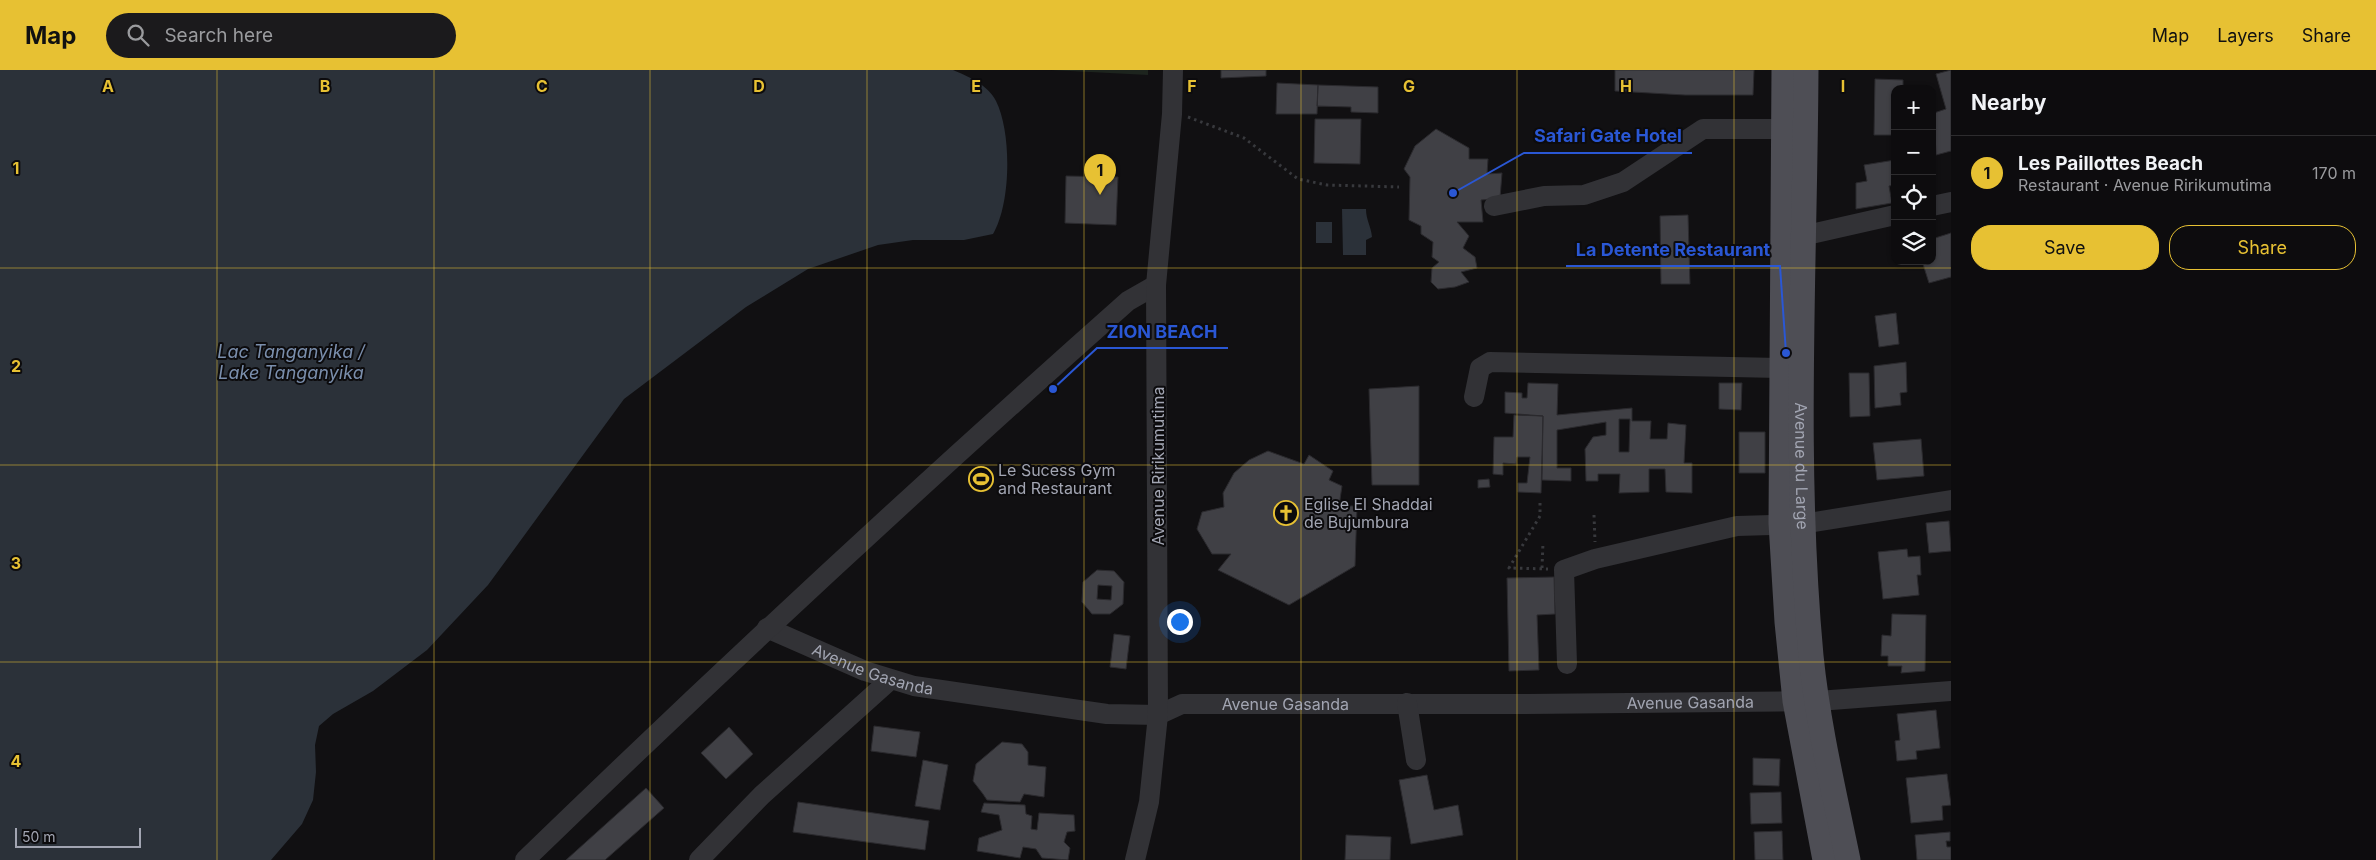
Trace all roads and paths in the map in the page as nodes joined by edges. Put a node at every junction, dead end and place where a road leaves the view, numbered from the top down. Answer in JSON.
{"nodes":[{"id":1,"x":1172,"y":70,"type":"edge"},
{"id":2,"x":1784,"y":70,"type":"edge"},
{"id":3,"x":1806,"y":70,"type":"edge"},
{"id":4,"x":1172,"y":114,"type":"junction"},
{"id":5,"x":1794,"y":129,"type":"junction"},
{"id":6,"x":1399,"y":187,"type":"dead end"},
{"id":7,"x":1951,"y":202,"type":"edge"},
{"id":8,"x":1936,"y":205,"type":"edge"},
{"id":9,"x":1494,"y":206,"type":"dead end"},
{"id":10,"x":1891,"y":216,"type":"edge"},
{"id":11,"x":1793,"y":238,"type":"junction"},
{"id":12,"x":1156,"y":285,"type":"junction"},
{"id":13,"x":1782,"y":368,"type":"junction"},
{"id":14,"x":1474,"y":397,"type":"dead end"},
{"id":15,"x":1951,"y":500,"type":"edge"},
{"id":16,"x":1540,"y":503,"type":"dead end"},
{"id":17,"x":1594,"y":515,"type":"dead end"},
{"id":18,"x":1792,"y":524,"type":"junction"},
{"id":19,"x":1543,"y":542,"type":"dead end"},
{"id":20,"x":1595,"y":559,"type":"junction"},
{"id":21,"x":1542,"y":568,"type":"junction"},
{"id":22,"x":1564,"y":570,"type":"junction"},
{"id":23,"x":767,"y":628,"type":"junction"},
{"id":24,"x":1567,"y":664,"type":"dead end"},
{"id":25,"x":890,"y":680,"type":"junction"},
{"id":26,"x":1951,"y":691,"type":"edge"},
{"id":27,"x":1806,"y":701,"type":"junction"},
{"id":28,"x":1407,"y":703,"type":"junction"},
{"id":29,"x":1158,"y":715,"type":"junction"},
{"id":30,"x":1416,"y":760,"type":"dead end"},
{"id":31,"x":525,"y":860,"type":"edge"},
{"id":32,"x":699,"y":860,"type":"edge"},
{"id":33,"x":1135,"y":860,"type":"edge"},
{"id":34,"x":1825,"y":860,"type":"edge"},
{"id":35,"x":1848,"y":860,"type":"edge"}],
"edges":[{"from":1,"to":4,"type":"street","name":"Avenue Ririkumutima"},
{"from":2,"to":5,"type":"main road","name":"Avenue du Large"},
{"from":3,"to":5,"type":"main road","name":"Avenue du Large"},
{"from":4,"to":6,"type":"path"},
{"from":4,"to":12,"type":"street","name":"Avenue Ririkumutima"},
{"from":5,"to":9,"type":"street"},
{"from":5,"to":11,"type":"main road","name":"Avenue du Large"},
{"from":7,"to":8,"type":"street"},
{"from":10,"to":11,"type":"street"},
{"from":11,"to":13,"type":"main road","name":"Avenue du Large"},
{"from":11,"to":18,"type":"main road","name":"Avenue du Large"},
{"from":12,"to":23,"type":"street"},
{"from":12,"to":29,"type":"street","name":"Avenue Ririkumutima"},
{"from":13,"to":14,"type":"street"},
{"from":13,"to":18,"type":"main road","name":"Avenue du Large"},
{"from":15,"to":18,"type":"street"},
{"from":16,"to":21,"type":"path"},
{"from":17,"to":20,"type":"path"},
{"from":18,"to":20,"type":"street"},
{"from":18,"to":27,"type":"main road","name":"Avenue du Large"},
{"from":19,"to":21,"type":"path"},
{"from":20,"to":22,"type":"street"},
{"from":21,"to":22,"type":"path"},
{"from":22,"to":24,"type":"street"},
{"from":23,"to":25,"type":"street","name":"Avenue Gasanda"},
{"from":23,"to":31,"type":"street"},
{"from":25,"to":29,"type":"street","name":"Avenue Gasanda"},
{"from":25,"to":32,"type":"street"},
{"from":26,"to":27,"type":"street","name":"Avenue Gasanda"},
{"from":27,"to":28,"type":"street","name":"Avenue Gasanda"},
{"from":27,"to":34,"type":"main road","name":"Avenue du Large"},
{"from":27,"to":35,"type":"main road","name":"Avenue du Large"},
{"from":28,"to":29,"type":"street","name":"Avenue Gasanda"},
{"from":28,"to":30,"type":"street"},
{"from":29,"to":33,"type":"street","name":"Avenue Ririkumutima"}]}
